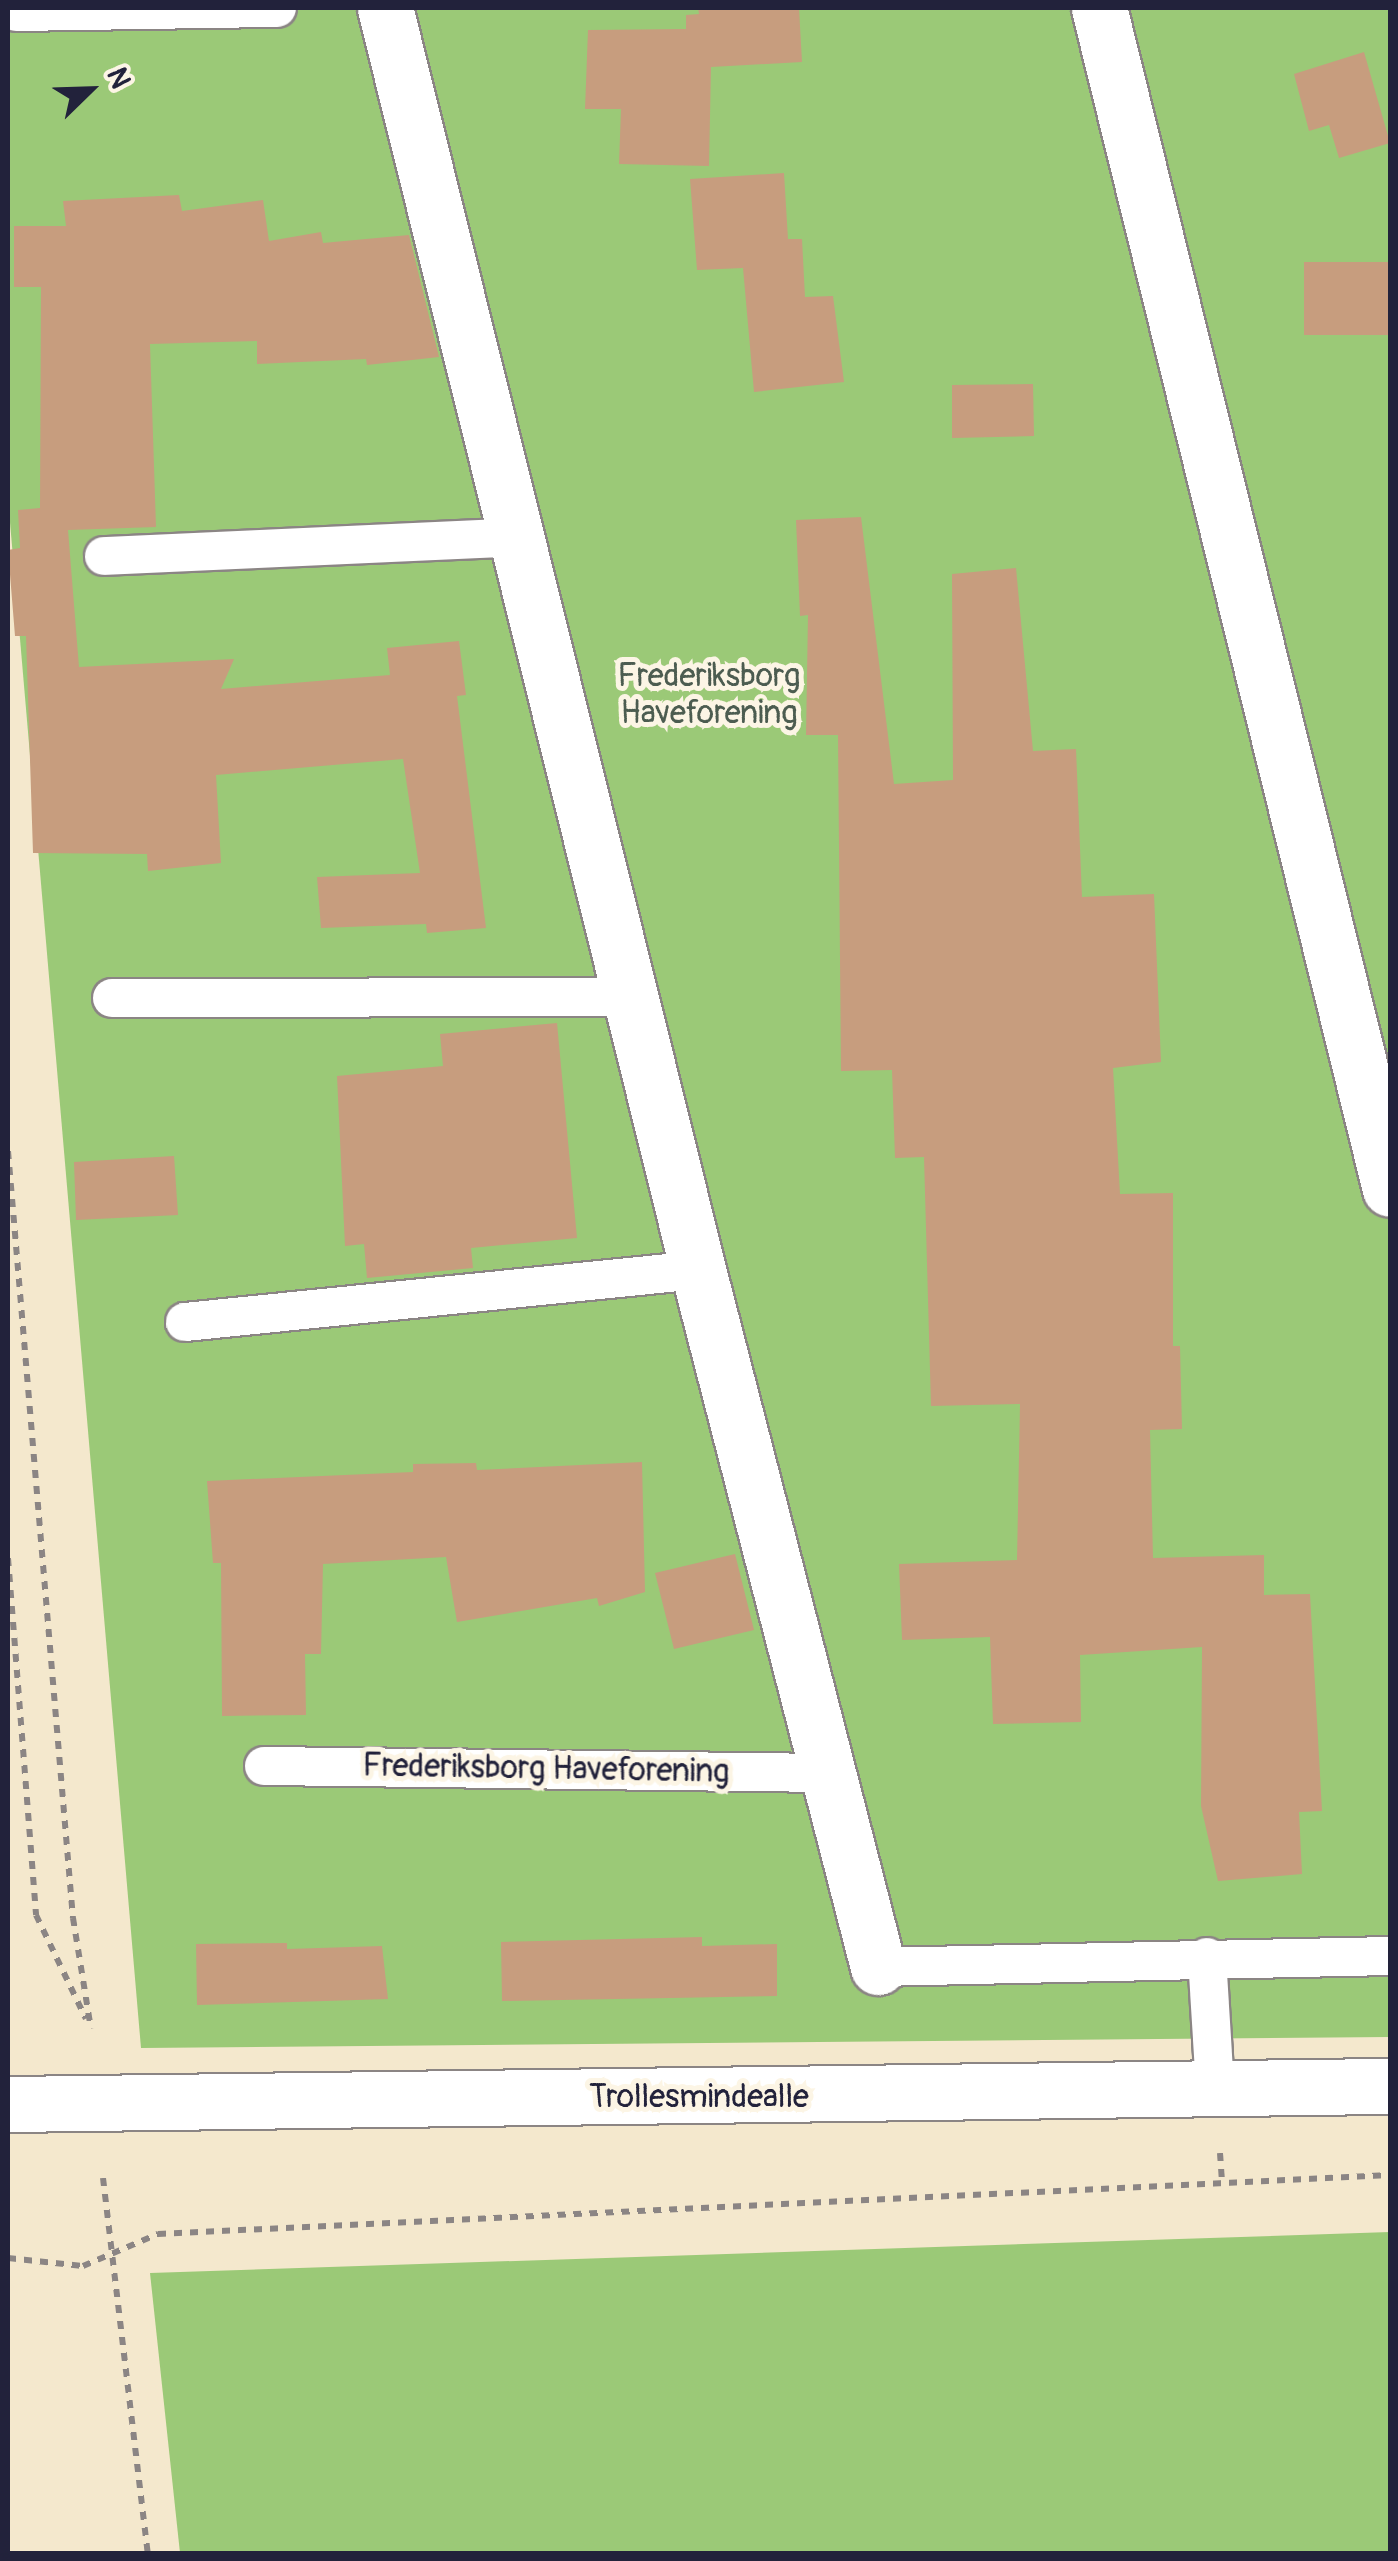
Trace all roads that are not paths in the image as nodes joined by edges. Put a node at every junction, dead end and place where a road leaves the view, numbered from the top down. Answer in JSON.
{"nodes":[{"id":1,"x":278,"y":8,"type":"edge"},
{"id":2,"x":385,"y":8,"type":"edge"},
{"id":3,"x":1099,"y":8,"type":"edge"},
{"id":4,"x":16,"y":12,"type":"dead end"},
{"id":5,"x":516,"y":537,"type":"junction"},
{"id":6,"x":104,"y":556,"type":"dead end"},
{"id":7,"x":630,"y":997,"type":"junction"},
{"id":8,"x":112,"y":998,"type":"dead end"},
{"id":9,"x":1390,"y":1188,"type":"edge"},
{"id":10,"x":698,"y":1270,"type":"junction"},
{"id":11,"x":185,"y":1322,"type":"dead end"},
{"id":12,"x":264,"y":1766,"type":"dead end"},
{"id":13,"x":828,"y":1773,"type":"junction"},
{"id":14,"x":1207,"y":1956,"type":"junction"},
{"id":15,"x":1390,"y":1956,"type":"edge"},
{"id":16,"x":878,"y":1967,"type":"joint"},
{"id":17,"x":1390,"y":2086,"type":"edge"},
{"id":18,"x":1215,"y":2088,"type":"junction"},
{"id":19,"x":8,"y":2104,"type":"edge"}],
"edges":[{"from":1,"to":4,"type":"lane"},
{"from":2,"to":5,"type":"street"},
{"from":3,"to":9,"type":"street"},
{"from":5,"to":6,"type":"lane"},
{"from":5,"to":7,"type":"street"},
{"from":7,"to":8,"type":"lane"},
{"from":7,"to":10,"type":"street"},
{"from":10,"to":11,"type":"lane"},
{"from":10,"to":13,"type":"street"},
{"from":12,"to":13,"type":"lane","name":"Frederiksborg Haveforening"},
{"from":13,"to":16,"type":"street"},
{"from":14,"to":15,"type":"lane"},
{"from":14,"to":16,"type":"lane"},
{"from":14,"to":18,"type":"lane"},
{"from":17,"to":18,"type":"street","name":"Trollesmindealle"},
{"from":18,"to":19,"type":"street","name":"Trollesmindealle"}]}
